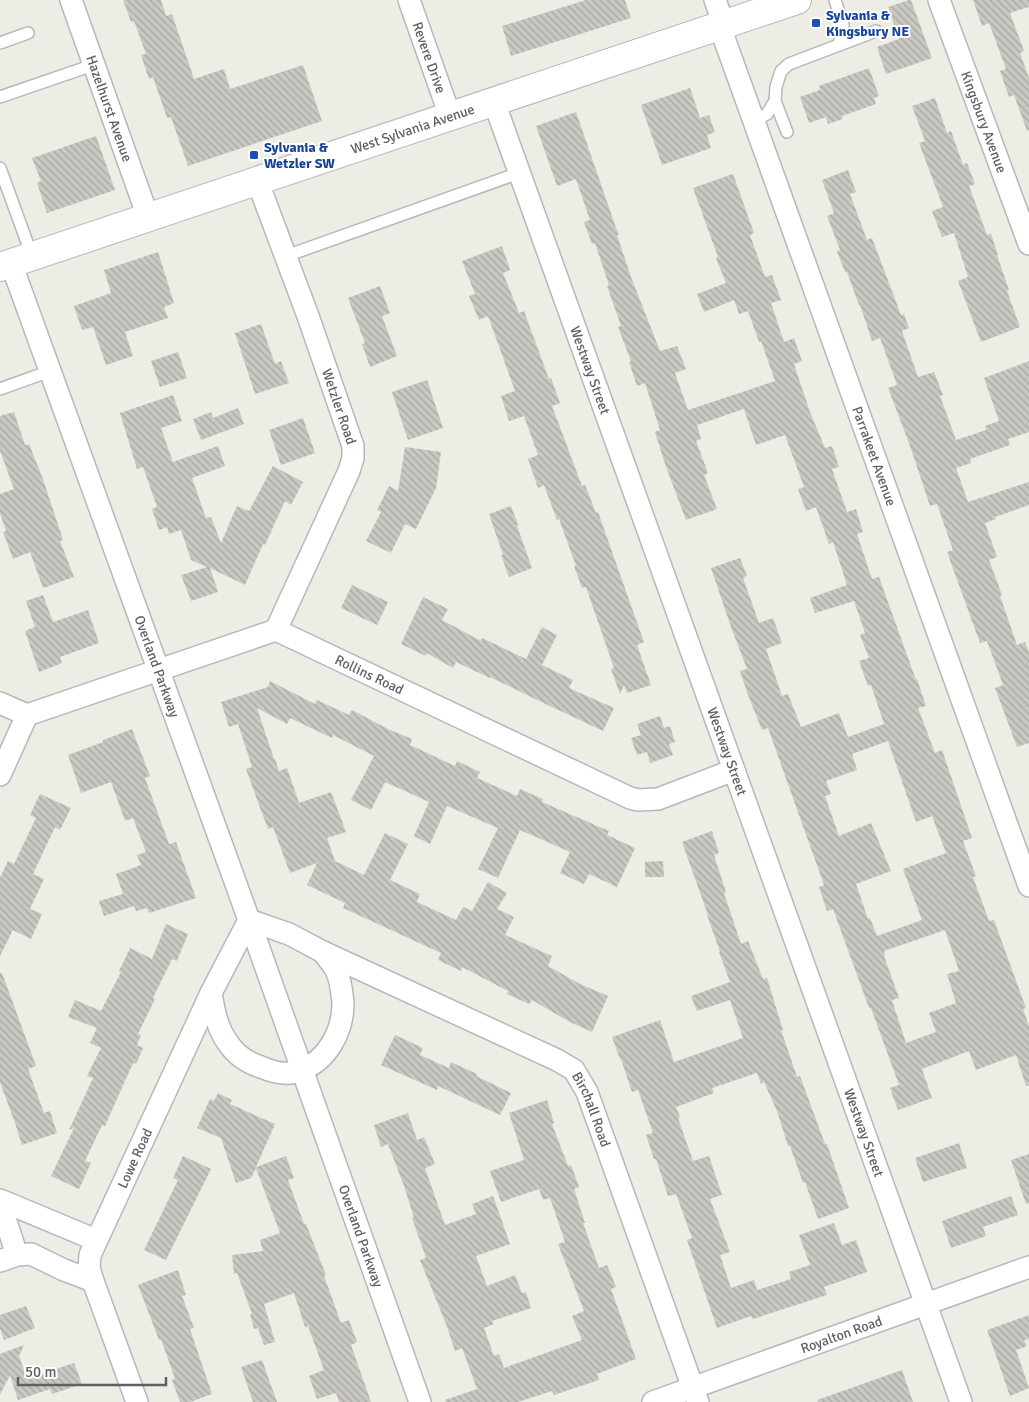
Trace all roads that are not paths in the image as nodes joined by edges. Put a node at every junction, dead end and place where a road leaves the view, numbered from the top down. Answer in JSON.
{"nodes":[{"id":1,"x":71,"y":0,"type":"edge"},
{"id":2,"x":409,"y":0,"type":"edge"},
{"id":3,"x":715,"y":0,"type":"edge"},
{"id":4,"x":797,"y":0,"type":"edge"},
{"id":5,"x":836,"y":0,"type":"edge"},
{"id":6,"x":939,"y":0,"type":"edge"},
{"id":7,"x":722,"y":26,"type":"junction"},
{"id":8,"x":876,"y":31,"type":"dead end"},
{"id":9,"x":28,"y":33,"type":"dead end"},
{"id":10,"x":0,"y":43,"type":"edge"},
{"id":11,"x":839,"y":45,"type":"junction"},
{"id":12,"x":93,"y":65,"type":"junction"},
{"id":13,"x":0,"y":98,"type":"edge"},
{"id":14,"x":775,"y":101,"type":"junction"},
{"id":15,"x":494,"y":102,"type":"junction"},
{"id":16,"x":450,"y":116,"type":"junction"},
{"id":17,"x":753,"y":120,"type":"junction"},
{"id":18,"x":787,"y":132,"type":"dead end"},
{"id":19,"x":0,"y":168,"type":"edge"},
{"id":20,"x":519,"y":173,"type":"junction"},
{"id":21,"x":257,"y":180,"type":"junction"},
{"id":22,"x":148,"y":217,"type":"junction"},
{"id":23,"x":1029,"y":244,"type":"edge"},
{"id":24,"x":286,"y":256,"type":"junction"},
{"id":25,"x":14,"y":262,"type":"edge"},
{"id":26,"x":50,"y":371,"type":"junction"},
{"id":27,"x":0,"y":389,"type":"edge"},
{"id":28,"x":276,"y":630,"type":"junction"},
{"id":29,"x":158,"y":670,"type":"junction"},
{"id":30,"x":0,"y":703,"type":"edge"},
{"id":31,"x":27,"y":716,"type":"junction"},
{"id":32,"x":734,"y":770,"type":"junction"},
{"id":33,"x":0,"y":775,"type":"edge"},
{"id":34,"x":1029,"y":886,"type":"edge"},
{"id":35,"x":249,"y":920,"type":"junction"},
{"id":36,"x":323,"y":952,"type":"junction"},
{"id":37,"x":211,"y":993,"type":"junction"},
{"id":38,"x":301,"y":1070,"type":"junction"},
{"id":39,"x":0,"y":1202,"type":"edge"},
{"id":40,"x":96,"y":1240,"type":"junction"},
{"id":41,"x":9,"y":1258,"type":"edge"},
{"id":42,"x":1029,"y":1267,"type":"edge"},
{"id":43,"x":93,"y":1281,"type":"junction"},
{"id":44,"x":926,"y":1304,"type":"junction"},
{"id":45,"x":695,"y":1395,"type":"edge"},
{"id":46,"x":137,"y":1402,"type":"edge"},
{"id":47,"x":420,"y":1402,"type":"edge"},
{"id":48,"x":653,"y":1402,"type":"edge"},
{"id":49,"x":961,"y":1402,"type":"edge"}],
"edges":[{"from":1,"to":12,"type":"street","name":"Hazelhurst Avenue"},
{"from":2,"to":16,"type":"street","name":"Revere Drive"},
{"from":3,"to":7,"type":"street","name":"Parrakeet Avenue"},
{"from":4,"to":7,"type":"main road","name":"West Sylvania Avenue"},
{"from":5,"to":11,"type":"lane"},
{"from":6,"to":23,"type":"street","name":"Kingsbury Avenue"},
{"from":7,"to":15,"type":"main road","name":"West Sylvania Avenue"},
{"from":7,"to":17,"type":"street","name":"Parrakeet Avenue"},
{"from":8,"to":11,"type":"lane"},
{"from":9,"to":10,"type":"lane"},
{"from":11,"to":14,"type":"lane"},
{"from":12,"to":13,"type":"lane"},
{"from":12,"to":22,"type":"street","name":"Hazelhurst Avenue"},
{"from":14,"to":17,"type":"lane"},
{"from":14,"to":18,"type":"lane"},
{"from":15,"to":16,"type":"main road","name":"West Sylvania Avenue"},
{"from":15,"to":20,"type":"street","name":"Westway Street"},
{"from":16,"to":21,"type":"main road","name":"West Sylvania Avenue"},
{"from":17,"to":34,"type":"street","name":"Parrakeet Avenue"},
{"from":19,"to":25,"type":"lane"},
{"from":20,"to":24,"type":"lane"},
{"from":20,"to":32,"type":"street","name":"Westway Street"},
{"from":21,"to":22,"type":"main road","name":"West Sylvania Avenue"},
{"from":21,"to":24,"type":"street","name":"Wetzler Road"},
{"from":22,"to":25,"type":"main road","name":"West Sylvania Avenue"},
{"from":24,"to":28,"type":"street","name":"Wetzler Road"},
{"from":25,"to":26,"type":"street","name":"Overland Parkway"},
{"from":26,"to":27,"type":"lane"},
{"from":26,"to":29,"type":"street","name":"Overland Parkway"},
{"from":28,"to":29,"type":"street"},
{"from":28,"to":32,"type":"street","name":"Rollins Road"},
{"from":29,"to":31,"type":"street"},
{"from":29,"to":35,"type":"street","name":"Overland Parkway"},
{"from":30,"to":31,"type":"street"},
{"from":31,"to":33,"type":"street"},
{"from":32,"to":44,"type":"street","name":"Westway Street"},
{"from":35,"to":36,"type":"street","name":"Birchall Road"},
{"from":35,"to":37,"type":"street","name":"Lowe Road"},
{"from":35,"to":38,"type":"street","name":"Overland Parkway"},
{"from":36,"to":38,"type":"street"},
{"from":36,"to":45,"type":"street","name":"Birchall Road"},
{"from":37,"to":38,"type":"street"},
{"from":37,"to":40,"type":"street","name":"Lowe Road"},
{"from":38,"to":47,"type":"street","name":"Overland Parkway"},
{"from":39,"to":40,"type":"street"},
{"from":39,"to":41,"type":"street"},
{"from":40,"to":43,"type":"street","name":"Lowe Road"},
{"from":41,"to":43,"type":"street"},
{"from":42,"to":44,"type":"street","name":"Royalton Road"},
{"from":43,"to":46,"type":"street","name":"Lowe Road"},
{"from":44,"to":45,"type":"street","name":"Royalton Road"},
{"from":44,"to":49,"type":"street","name":"Westway Street"},
{"from":45,"to":48,"type":"street","name":"Royalton Road"}]}
